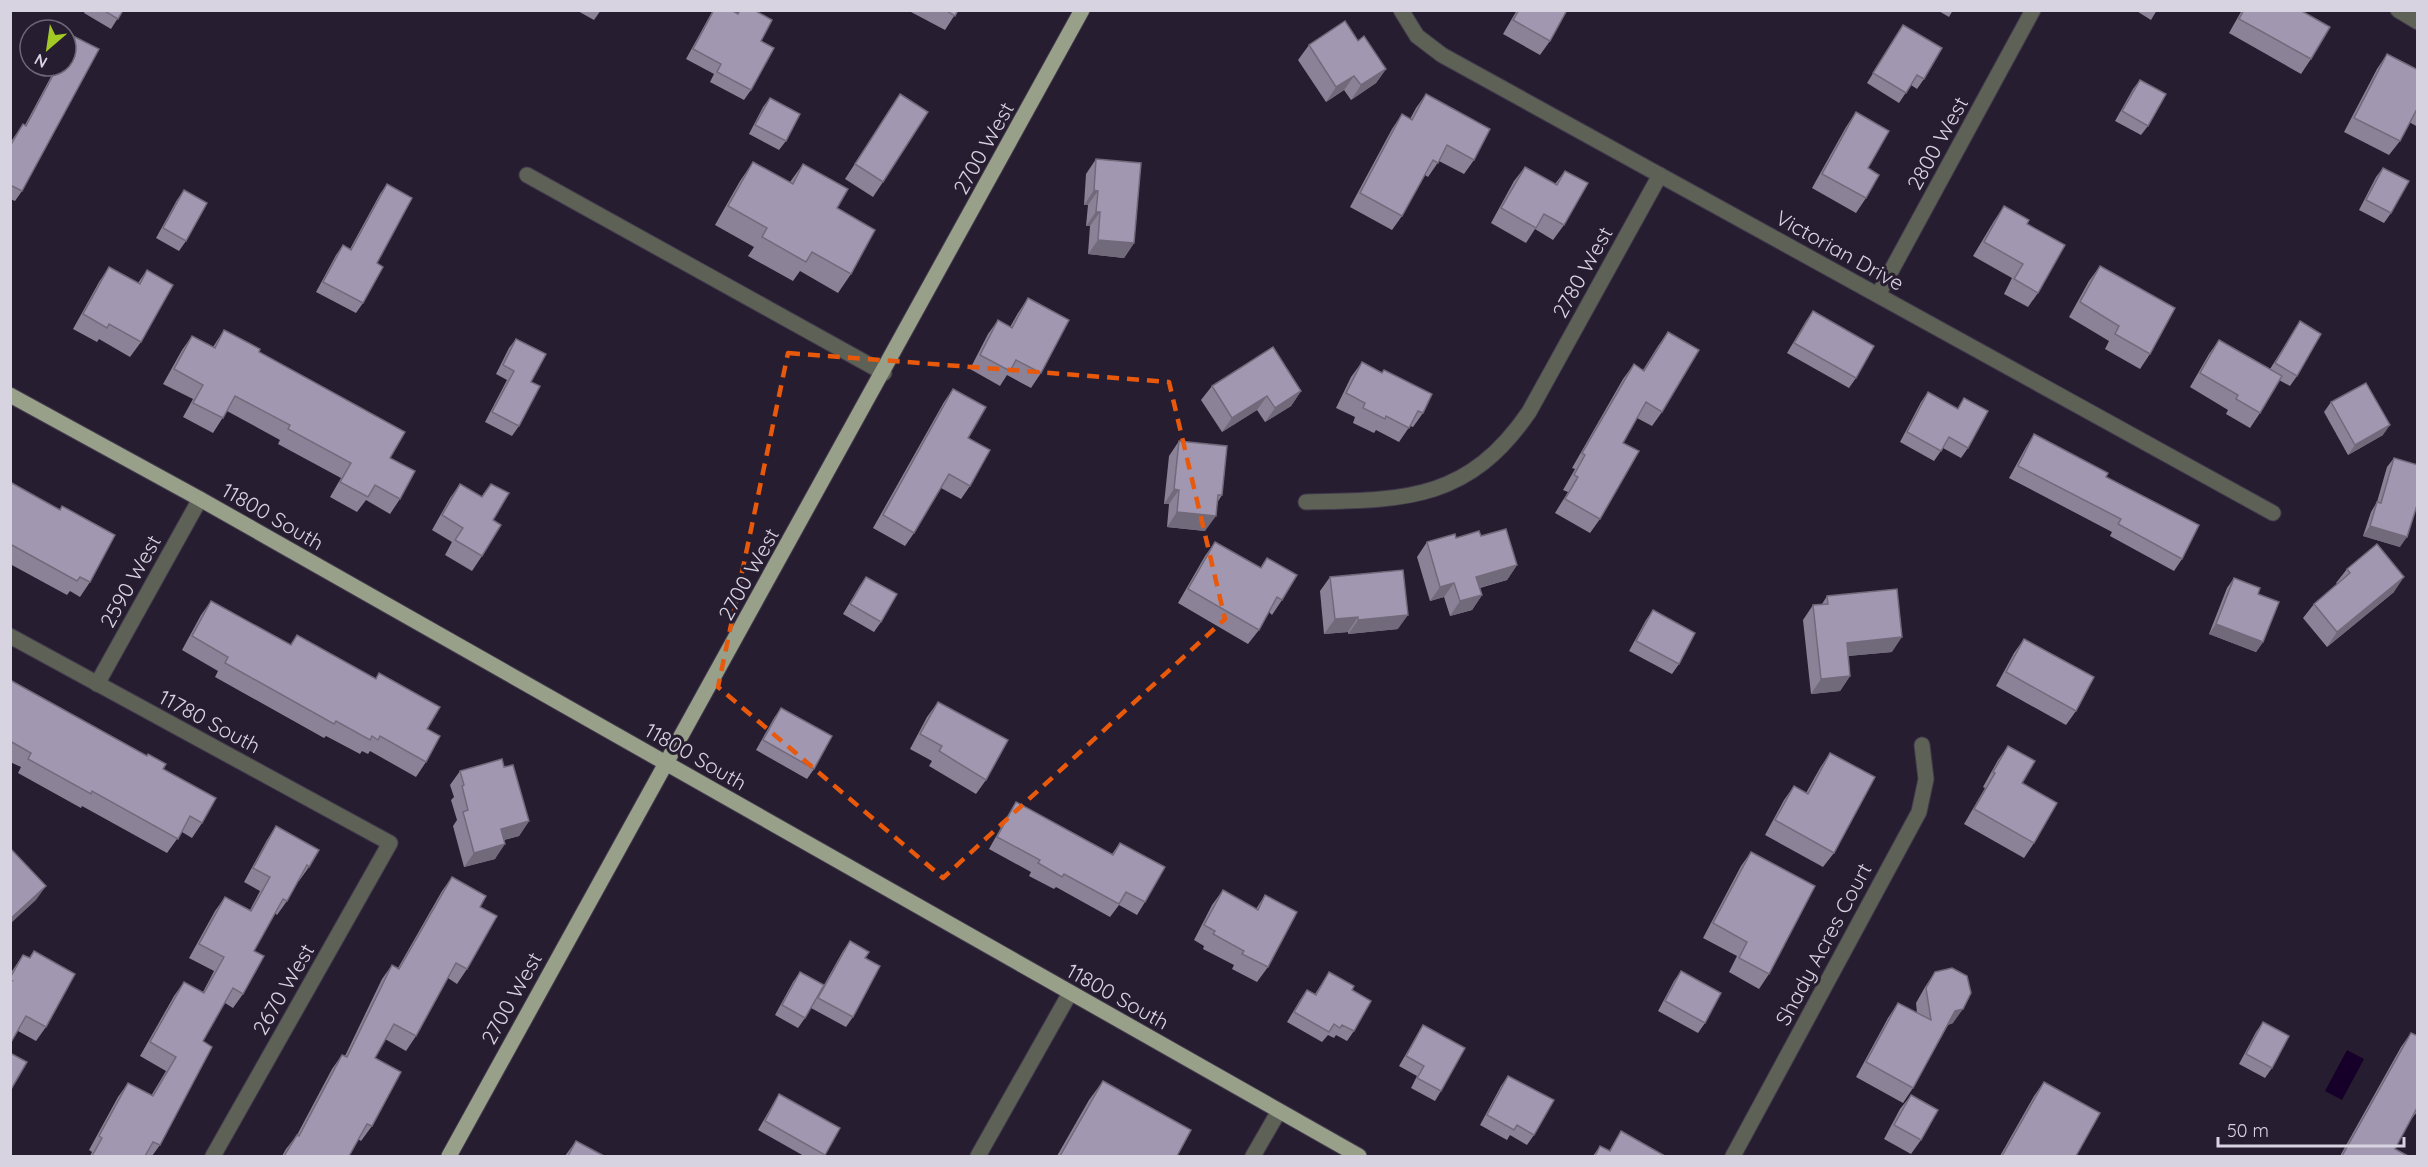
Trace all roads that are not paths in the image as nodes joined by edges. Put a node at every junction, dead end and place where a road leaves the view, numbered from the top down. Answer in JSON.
{"nodes":[{"id":1,"x":1082,"y":10,"type":"edge"},
{"id":2,"x":1401,"y":10,"type":"edge"},
{"id":3,"x":2033,"y":10,"type":"edge"},
{"id":4,"x":2398,"y":10,"type":"edge"},
{"id":5,"x":2418,"y":21,"type":"edge"},
{"id":6,"x":527,"y":175,"type":"dead end"},
{"id":7,"x":1659,"y":175,"type":"junction"},
{"id":8,"x":1878,"y":295,"type":"junction"},
{"id":9,"x":884,"y":373,"type":"junction"},
{"id":10,"x":10,"y":395,"type":"edge"},
{"id":11,"x":200,"y":499,"type":"junction"},
{"id":12,"x":1306,"y":502,"type":"dead end"},
{"id":13,"x":2272,"y":513,"type":"dead end"},
{"id":14,"x":10,"y":636,"type":"edge"},
{"id":15,"x":97,"y":684,"type":"junction"},
{"id":16,"x":1922,"y":745,"type":"dead end"},
{"id":17,"x":665,"y":763,"type":"junction"},
{"id":18,"x":390,"y":843,"type":"joint"},
{"id":19,"x":1070,"y":993,"type":"junction"},
{"id":20,"x":1279,"y":1111,"type":"junction"},
{"id":21,"x":213,"y":1156,"type":"edge"},
{"id":22,"x":449,"y":1156,"type":"edge"},
{"id":23,"x":978,"y":1156,"type":"edge"},
{"id":24,"x":1253,"y":1156,"type":"edge"},
{"id":25,"x":1359,"y":1156,"type":"edge"},
{"id":26,"x":1732,"y":1156,"type":"edge"}],
"edges":[{"from":1,"to":9,"type":"main road","name":"2700 West"},
{"from":2,"to":7,"type":"street","name":"Victorian Drive"},
{"from":3,"to":8,"type":"street","name":"2800 West"},
{"from":4,"to":5,"type":"street"},
{"from":6,"to":9,"type":"street"},
{"from":7,"to":8,"type":"street","name":"Victorian Drive"},
{"from":7,"to":12,"type":"street","name":"2780 West"},
{"from":8,"to":13,"type":"street","name":"Victorian Drive"},
{"from":9,"to":17,"type":"main road","name":"2700 West"},
{"from":10,"to":11,"type":"main road","name":"11800 South"},
{"from":11,"to":15,"type":"street","name":"2590 West"},
{"from":11,"to":17,"type":"main road","name":"11800 South"},
{"from":14,"to":15,"type":"street","name":"11780 South"},
{"from":15,"to":18,"type":"street","name":"11780 South"},
{"from":16,"to":26,"type":"street","name":"Shady Acres Court"},
{"from":17,"to":19,"type":"main road","name":"11800 South"},
{"from":17,"to":22,"type":"main road","name":"2700 West"},
{"from":18,"to":21,"type":"street","name":"2670 West"},
{"from":19,"to":20,"type":"main road","name":"11800 South"},
{"from":19,"to":23,"type":"street"},
{"from":20,"to":24,"type":"street"},
{"from":20,"to":25,"type":"main road","name":"11800 South"}]}
